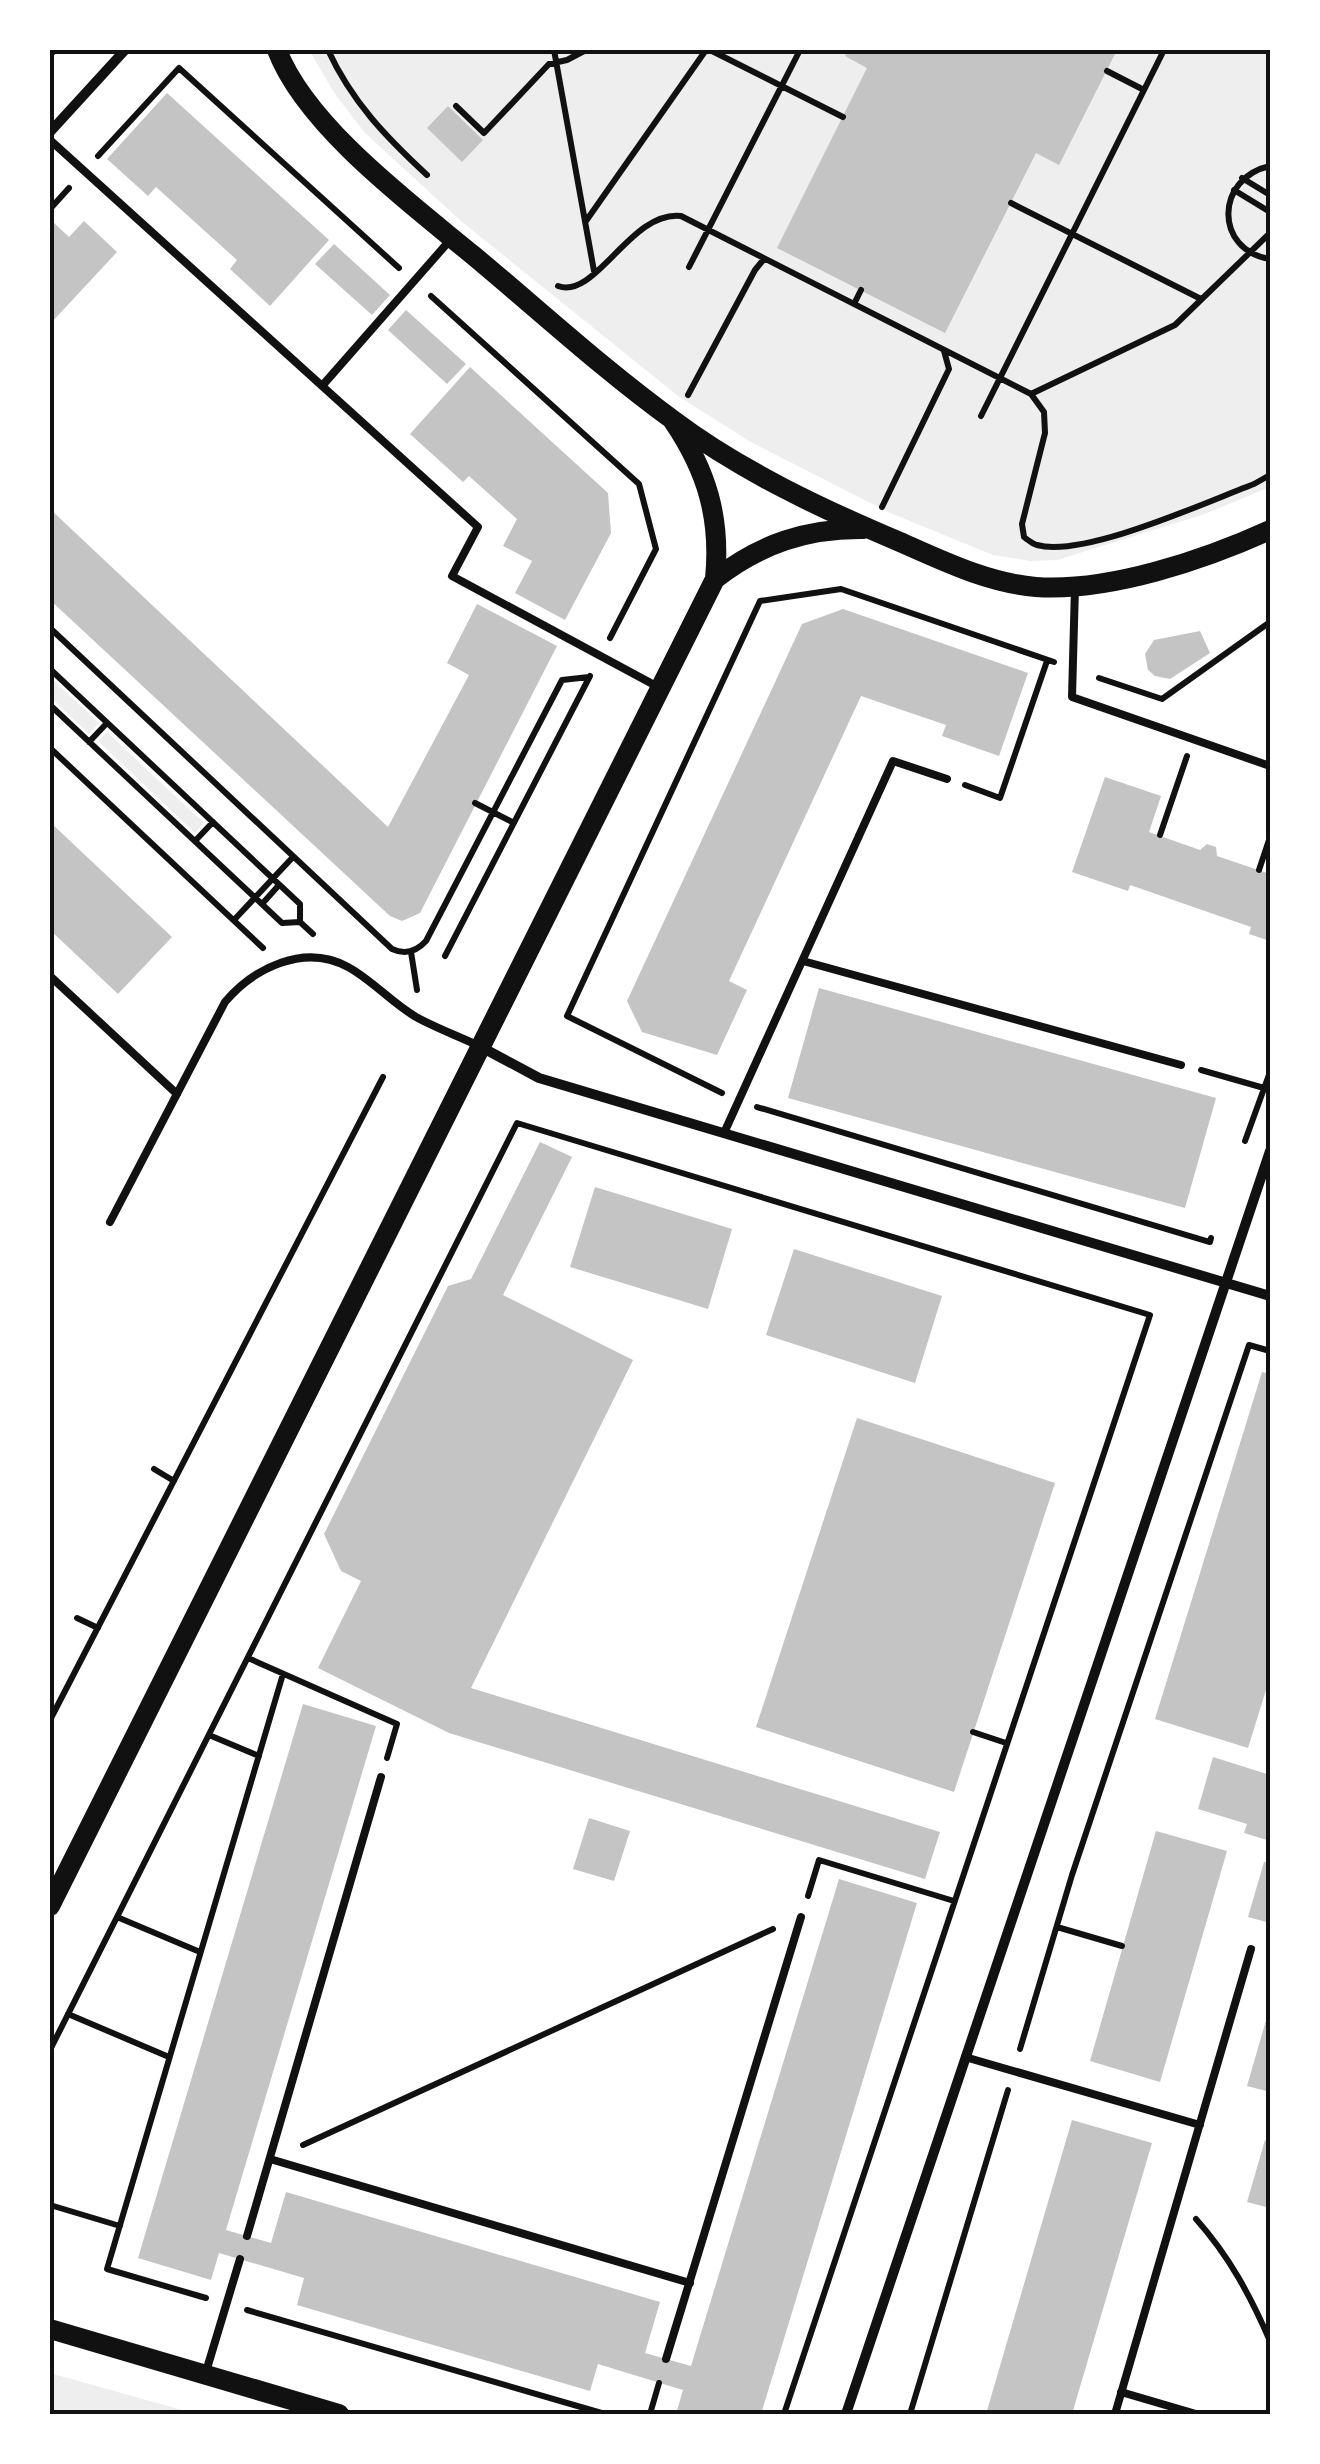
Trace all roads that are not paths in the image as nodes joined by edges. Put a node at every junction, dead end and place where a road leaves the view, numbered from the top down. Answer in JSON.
{"nodes":[{"id":1,"x":125,"y":50,"type":"edge"},
{"id":2,"x":277,"y":50,"type":"edge"},
{"id":3,"x":50,"y":132,"type":"edge"},
{"id":4,"x":50,"y":140,"type":"edge"},
{"id":5,"x":452,"y":238,"type":"junction"},
{"id":6,"x":322,"y":386,"type":"junction"},
{"id":7,"x":674,"y":421,"type":"junction"},
{"id":8,"x":871,"y":530,"type":"junction"},
{"id":9,"x":1270,"y":530,"type":"edge"},
{"id":10,"x":715,"y":579,"type":"junction"},
{"id":11,"x":1075,"y":586,"type":"junction"},
{"id":12,"x":660,"y":688,"type":"junction"},
{"id":13,"x":1270,"y":766,"type":"edge"},
{"id":14,"x":947,"y":779,"type":"road end"},
{"id":15,"x":803,"y":961,"type":"junction"},
{"id":16,"x":50,"y":976,"type":"edge"},
{"id":17,"x":481,"y":1046,"type":"junction"},
{"id":18,"x":1180,"y":1065,"type":"road end"},
{"id":19,"x":177,"y":1094,"type":"junction"},
{"id":20,"x":724,"y":1133,"type":"junction"},
{"id":21,"x":1270,"y":1151,"type":"edge"},
{"id":22,"x":110,"y":1222,"type":"dead end"},
{"id":23,"x":1224,"y":1282,"type":"junction"},
{"id":24,"x":1270,"y":1296,"type":"edge"},
{"id":25,"x":381,"y":1778,"type":"road end"},
{"id":26,"x":50,"y":1906,"type":"edge"},
{"id":27,"x":801,"y":1916,"type":"road end"},
{"id":28,"x":1251,"y":1948,"type":"dead end"},
{"id":29,"x":965,"y":2057,"type":"junction"},
{"id":30,"x":1200,"y":2124,"type":"junction"},
{"id":31,"x":270,"y":2160,"type":"junction"},
{"id":32,"x":247,"y":2236,"type":"dead end"},
{"id":33,"x":240,"y":2259,"type":"dead end"},
{"id":34,"x":690,"y":2283,"type":"junction"},
{"id":35,"x":50,"y":2329,"type":"edge"},
{"id":36,"x":666,"y":2359,"type":"dead end"},
{"id":37,"x":205,"y":2375,"type":"junction"},
{"id":38,"x":1122,"y":2392,"type":"junction"},
{"id":39,"x":339,"y":2414,"type":"edge"},
{"id":40,"x":846,"y":2414,"type":"edge"},
{"id":41,"x":1115,"y":2414,"type":"edge"},
{"id":42,"x":1196,"y":2414,"type":"edge"}],
"edges":[{"from":1,"to":3,"type":"street"},
{"from":2,"to":5,"type":"main road"},
{"from":4,"to":6,"type":"lane"},
{"from":5,"to":6,"type":"lane"},
{"from":5,"to":7,"type":"main road"},
{"from":6,"to":12,"type":"lane"},
{"from":7,"to":8,"type":"main road"},
{"from":7,"to":10,"type":"main road"},
{"from":8,"to":10,"type":"main road"},
{"from":8,"to":11,"type":"main road"},
{"from":9,"to":11,"type":"main road"},
{"from":10,"to":12,"type":"main road"},
{"from":11,"to":13,"type":"lane"},
{"from":12,"to":17,"type":"main road"},
{"from":14,"to":15,"type":"lane"},
{"from":15,"to":18,"type":"lane"},
{"from":15,"to":20,"type":"lane"},
{"from":16,"to":19,"type":"lane"},
{"from":17,"to":19,"type":"lane"},
{"from":17,"to":20,"type":"street"},
{"from":17,"to":26,"type":"main road"},
{"from":19,"to":22,"type":"lane"},
{"from":20,"to":23,"type":"street"},
{"from":21,"to":23,"type":"street"},
{"from":23,"to":24,"type":"street"},
{"from":23,"to":29,"type":"street"},
{"from":25,"to":31,"type":"lane"},
{"from":27,"to":34,"type":"lane"},
{"from":28,"to":30,"type":"lane"},
{"from":29,"to":30,"type":"lane"},
{"from":29,"to":40,"type":"street"},
{"from":30,"to":38,"type":"lane"},
{"from":31,"to":32,"type":"lane"},
{"from":31,"to":34,"type":"lane"},
{"from":33,"to":37,"type":"lane"},
{"from":34,"to":36,"type":"lane"},
{"from":35,"to":37,"type":"main road"},
{"from":37,"to":39,"type":"main road"},
{"from":38,"to":41,"type":"lane"},
{"from":38,"to":42,"type":"lane"}]}
